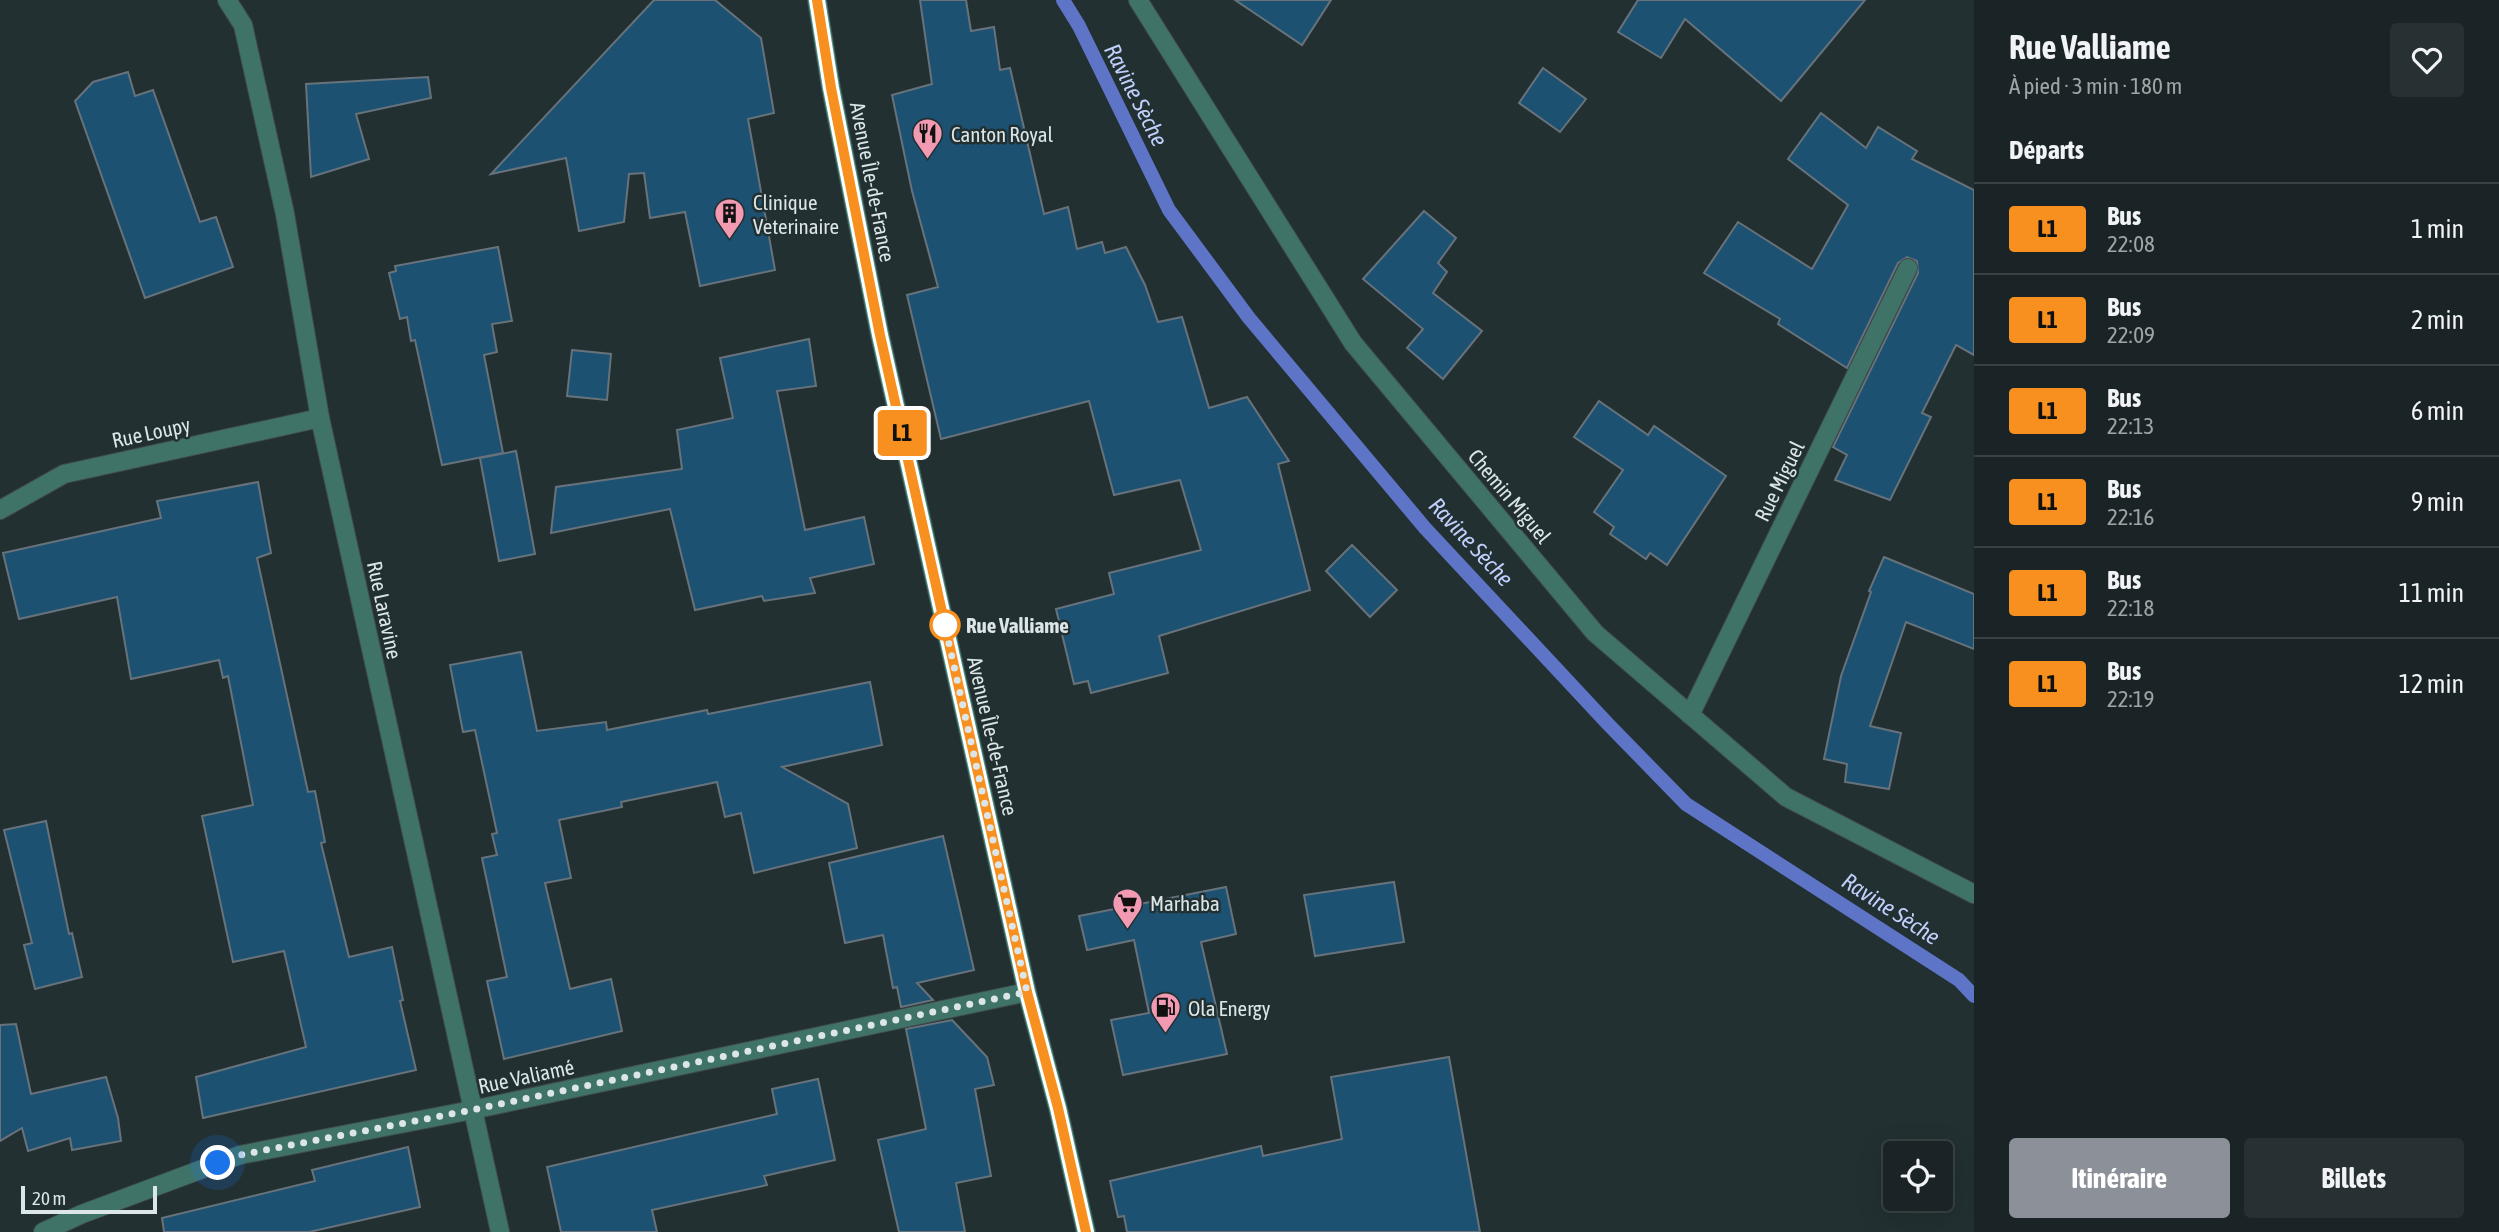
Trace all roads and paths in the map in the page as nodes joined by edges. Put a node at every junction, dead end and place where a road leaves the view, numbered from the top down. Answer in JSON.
{"nodes":[{"id":1,"x":228,"y":0,"type":"edge"},
{"id":2,"x":817,"y":0,"type":"edge"},
{"id":3,"x":1138,"y":0,"type":"edge"},
{"id":4,"x":1908,"y":268,"type":"dead end"},
{"id":5,"x":320,"y":418,"type":"junction"},
{"id":6,"x":0,"y":510,"type":"edge"},
{"id":7,"x":1690,"y":715,"type":"junction"},
{"id":8,"x":1974,"y":894,"type":"edge"},
{"id":9,"x":1027,"y":992,"type":"junction"},
{"id":10,"x":472,"y":1110,"type":"junction"},
{"id":11,"x":43,"y":1232,"type":"edge"},
{"id":12,"x":500,"y":1232,"type":"edge"},
{"id":13,"x":1086,"y":1232,"type":"edge"}],
"edges":[{"from":1,"to":5,"type":"street","name":"Rue Laravine"},
{"from":2,"to":9,"type":"street","name":"Avenue Île-de-France"},
{"from":3,"to":7,"type":"street","name":"Chemin Miguel"},
{"from":4,"to":7,"type":"street","name":"Rue Miguel"},
{"from":5,"to":6,"type":"street","name":"Rue Loupy"},
{"from":5,"to":10,"type":"street","name":"Rue Laravine"},
{"from":7,"to":8,"type":"street","name":"Chemin Miguel"},
{"from":9,"to":10,"type":"street","name":"Rue Valiamé"},
{"from":9,"to":13,"type":"street","name":"Avenue Île-de-France"},
{"from":10,"to":11,"type":"street","name":"Rue Valiamé"},
{"from":10,"to":12,"type":"street","name":"Rue Laravine"}]}
